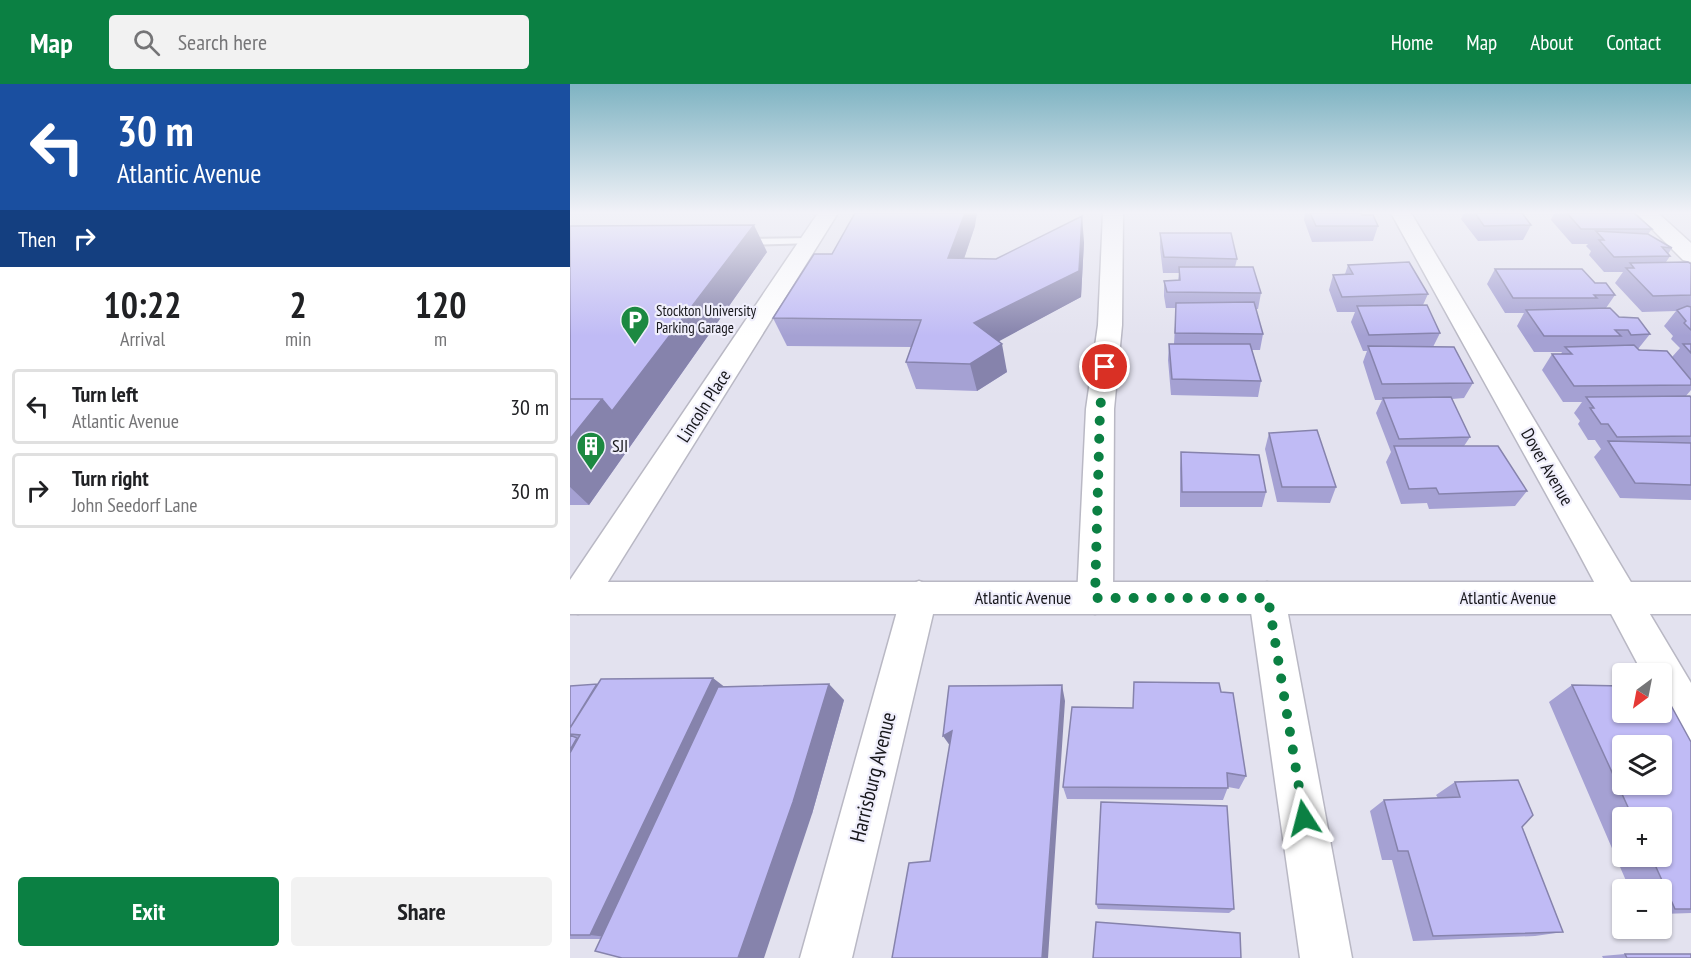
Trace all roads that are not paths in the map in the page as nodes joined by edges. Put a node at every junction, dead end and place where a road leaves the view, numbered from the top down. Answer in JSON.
{"nodes":[{"id":1,"x":802,"y":254,"type":"edge"},
{"id":2,"x":1112,"y":254,"type":"edge"},
{"id":3,"x":1424,"y":254,"type":"edge"},
{"id":4,"x":919,"y":597,"type":"junction"},
{"id":5,"x":574,"y":598,"type":"edge"},
{"id":6,"x":1095,"y":598,"type":"junction"},
{"id":7,"x":1268,"y":598,"type":"junction"},
{"id":8,"x":1622,"y":598,"type":"junction"},
{"id":9,"x":1691,"y":598,"type":"edge"},
{"id":10,"x":1691,"y":722,"type":"edge"},
{"id":11,"x":826,"y":958,"type":"edge"},
{"id":12,"x":1326,"y":958,"type":"edge"}],
"edges":[{"from":1,"to":5,"type":"street","name":"Lincoln Place"},
{"from":2,"to":6,"type":"street"},
{"from":3,"to":8,"type":"street","name":"Dover Avenue"},
{"from":4,"to":5,"type":"street","name":"Atlantic Avenue"},
{"from":4,"to":6,"type":"street","name":"Atlantic Avenue"},
{"from":4,"to":11,"type":"street","name":"Harrisburg Avenue"},
{"from":6,"to":7,"type":"street","name":"Atlantic Avenue"},
{"from":7,"to":8,"type":"street","name":"Atlantic Avenue"},
{"from":7,"to":12,"type":"street"},
{"from":8,"to":9,"type":"street","name":"Atlantic Avenue"},
{"from":8,"to":10,"type":"street","name":"Dover Avenue"}]}
